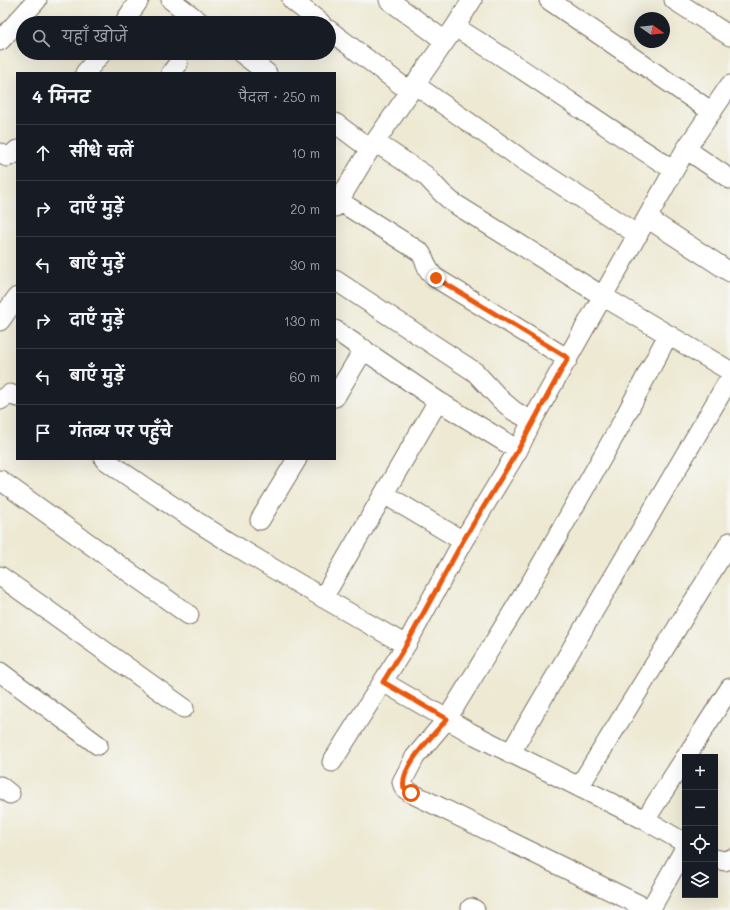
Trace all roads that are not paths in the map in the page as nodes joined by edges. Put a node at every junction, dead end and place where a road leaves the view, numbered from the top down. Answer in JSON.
{"nodes":[{"id":1,"x":37,"y":0,"type":"edge"},
{"id":2,"x":139,"y":0,"type":"edge"},
{"id":3,"x":171,"y":0,"type":"edge"},
{"id":4,"x":292,"y":0,"type":"edge"},
{"id":5,"x":389,"y":0,"type":"edge"},
{"id":6,"x":472,"y":0,"type":"edge"},
{"id":7,"x":549,"y":0,"type":"edge"},
{"id":8,"x":674,"y":0,"type":"edge"},
{"id":9,"x":23,"y":16,"type":"edge"},
{"id":10,"x":129,"y":16,"type":"edge"},
{"id":11,"x":192,"y":16,"type":"edge"},
{"id":12,"x":312,"y":16,"type":"edge"},
{"id":13,"x":16,"y":23,"type":"edge"},
{"id":14,"x":450,"y":34,"type":"junction"},
{"id":15,"x":336,"y":35,"type":"edge"},
{"id":16,"x":730,"y":36,"type":"edge"},
{"id":17,"x":0,"y":41,"type":"edge"},
{"id":18,"x":96,"y":60,"type":"edge"},
{"id":19,"x":250,"y":60,"type":"edge"},
{"id":20,"x":86,"y":72,"type":"edge"},
{"id":21,"x":266,"y":72,"type":"edge"},
{"id":22,"x":730,"y":85,"type":"edge"},
{"id":23,"x":412,"y":88,"type":"junction"},
{"id":24,"x":712,"y":112,"type":"junction"},
{"id":25,"x":336,"y":124,"type":"edge"},
{"id":26,"x":372,"y":146,"type":"junction"},
{"id":27,"x":686,"y":149,"type":"junction"},
{"id":28,"x":674,"y":170,"type":"junction"},
{"id":29,"x":730,"y":179,"type":"edge"},
{"id":30,"x":337,"y":204,"type":"edge"},
{"id":31,"x":647,"y":218,"type":"junction"},
{"id":32,"x":638,"y":235,"type":"junction"},
{"id":33,"x":730,"y":272,"type":"edge"},
{"id":34,"x":336,"y":281,"type":"edge"},
{"id":35,"x":604,"y":297,"type":"junction"},
{"id":36,"x":16,"y":298,"type":"edge"},
{"id":37,"x":0,"y":321,"type":"edge"},
{"id":38,"x":336,"y":331,"type":"edge"},
{"id":39,"x":668,"y":335,"type":"junction"},
{"id":40,"x":364,"y":349,"type":"junction"},
{"id":41,"x":568,"y":358,"type":"junction"},
{"id":42,"x":730,"y":371,"type":"edge"},
{"id":43,"x":730,"y":378,"type":"edge"},
{"id":44,"x":336,"y":395,"type":"edge"},
{"id":45,"x":16,"y":397,"type":"edge"},
{"id":46,"x":0,"y":400,"type":"edge"},
{"id":47,"x":438,"y":401,"type":"junction"},
{"id":48,"x":532,"y":421,"type":"junction"},
{"id":49,"x":518,"y":450,"type":"junction"},
{"id":50,"x":105,"y":460,"type":"edge"},
{"id":51,"x":296,"y":460,"type":"edge"},
{"id":52,"x":0,"y":480,"type":"edge"},
{"id":53,"x":384,"y":494,"type":"junction"},
{"id":54,"x":260,"y":520,"type":"dead end"},
{"id":55,"x":463,"y":541,"type":"junction"},
{"id":56,"x":730,"y":542,"type":"edge"},
{"id":57,"x":0,"y":576,"type":"edge"},
{"id":58,"x":323,"y":598,"type":"junction"},
{"id":59,"x":189,"y":615,"type":"dead end"},
{"id":60,"x":406,"y":645,"type":"junction"},
{"id":61,"x":0,"y":672,"type":"edge"},
{"id":62,"x":383,"y":682,"type":"junction"},
{"id":63,"x":730,"y":688,"type":"edge"},
{"id":64,"x":184,"y":708,"type":"dead end"},
{"id":65,"x":447,"y":719,"type":"junction"},
{"id":66,"x":98,"y":745,"type":"dead end"},
{"id":67,"x":510,"y":754,"type":"junction"},
{"id":68,"x":688,"y":754,"type":"edge"},
{"id":69,"x":332,"y":762,"type":"dead end"},
{"id":70,"x":682,"y":763,"type":"edge"},
{"id":71,"x":580,"y":787,"type":"junction"},
{"id":72,"x":645,"y":820,"type":"junction"},
{"id":73,"x":682,"y":841,"type":"edge"},
{"id":74,"x":682,"y":853,"type":"edge"},
{"id":75,"x":730,"y":858,"type":"edge"},
{"id":76,"x":718,"y":860,"type":"edge"},
{"id":77,"x":650,"y":910,"type":"edge"}],
"edges":[{"from":1,"to":9,"type":"street"},
{"from":2,"to":10,"type":"street"},
{"from":3,"to":11,"type":"street"},
{"from":4,"to":12,"type":"street"},
{"from":5,"to":14,"type":"street"},
{"from":6,"to":14,"type":"street"},
{"from":7,"to":24,"type":"street"},
{"from":8,"to":16,"type":"street"},
{"from":13,"to":17,"type":"street"},
{"from":14,"to":23,"type":"street"},
{"from":14,"to":28,"type":"street"},
{"from":15,"to":23,"type":"street"},
{"from":18,"to":20,"type":"street"},
{"from":19,"to":21,"type":"street"},
{"from":22,"to":24,"type":"street"},
{"from":23,"to":26,"type":"street"},
{"from":23,"to":32,"type":"street"},
{"from":24,"to":27,"type":"street"},
{"from":25,"to":26,"type":"street"},
{"from":26,"to":30,"type":"street"},
{"from":26,"to":35,"type":"street"},
{"from":27,"to":28,"type":"street"},
{"from":27,"to":29,"type":"street"},
{"from":28,"to":31,"type":"street"},
{"from":30,"to":41,"type":"street"},
{"from":31,"to":32,"type":"street"},
{"from":31,"to":33,"type":"street"},
{"from":32,"to":35,"type":"street"},
{"from":34,"to":48,"type":"street"},
{"from":35,"to":39,"type":"street"},
{"from":35,"to":41,"type":"street"},
{"from":36,"to":37,"type":"street"},
{"from":38,"to":40,"type":"street"},
{"from":39,"to":42,"type":"street"},
{"from":39,"to":65,"type":"street"},
{"from":40,"to":44,"type":"street"},
{"from":40,"to":47,"type":"street"},
{"from":41,"to":48,"type":"street"},
{"from":43,"to":67,"type":"street"},
{"from":45,"to":46,"type":"street"},
{"from":47,"to":49,"type":"street"},
{"from":47,"to":53,"type":"street"},
{"from":48,"to":49,"type":"street"},
{"from":49,"to":55,"type":"street"},
{"from":50,"to":58,"type":"street"},
{"from":51,"to":54,"type":"street"},
{"from":52,"to":59,"type":"street"},
{"from":53,"to":55,"type":"street"},
{"from":53,"to":58,"type":"street"},
{"from":55,"to":60,"type":"street"},
{"from":56,"to":71,"type":"street"},
{"from":57,"to":64,"type":"street"},
{"from":58,"to":60,"type":"street"},
{"from":60,"to":62,"type":"street"},
{"from":61,"to":66,"type":"street"},
{"from":62,"to":65,"type":"street"},
{"from":62,"to":69,"type":"street"},
{"from":63,"to":68,"type":"street"},
{"from":65,"to":67,"type":"street"},
{"from":65,"to":77,"type":"street"},
{"from":67,"to":71,"type":"street"},
{"from":70,"to":72,"type":"street"},
{"from":71,"to":72,"type":"street"},
{"from":72,"to":73,"type":"street"},
{"from":74,"to":77,"type":"street"},
{"from":75,"to":76,"type":"street"}]}
